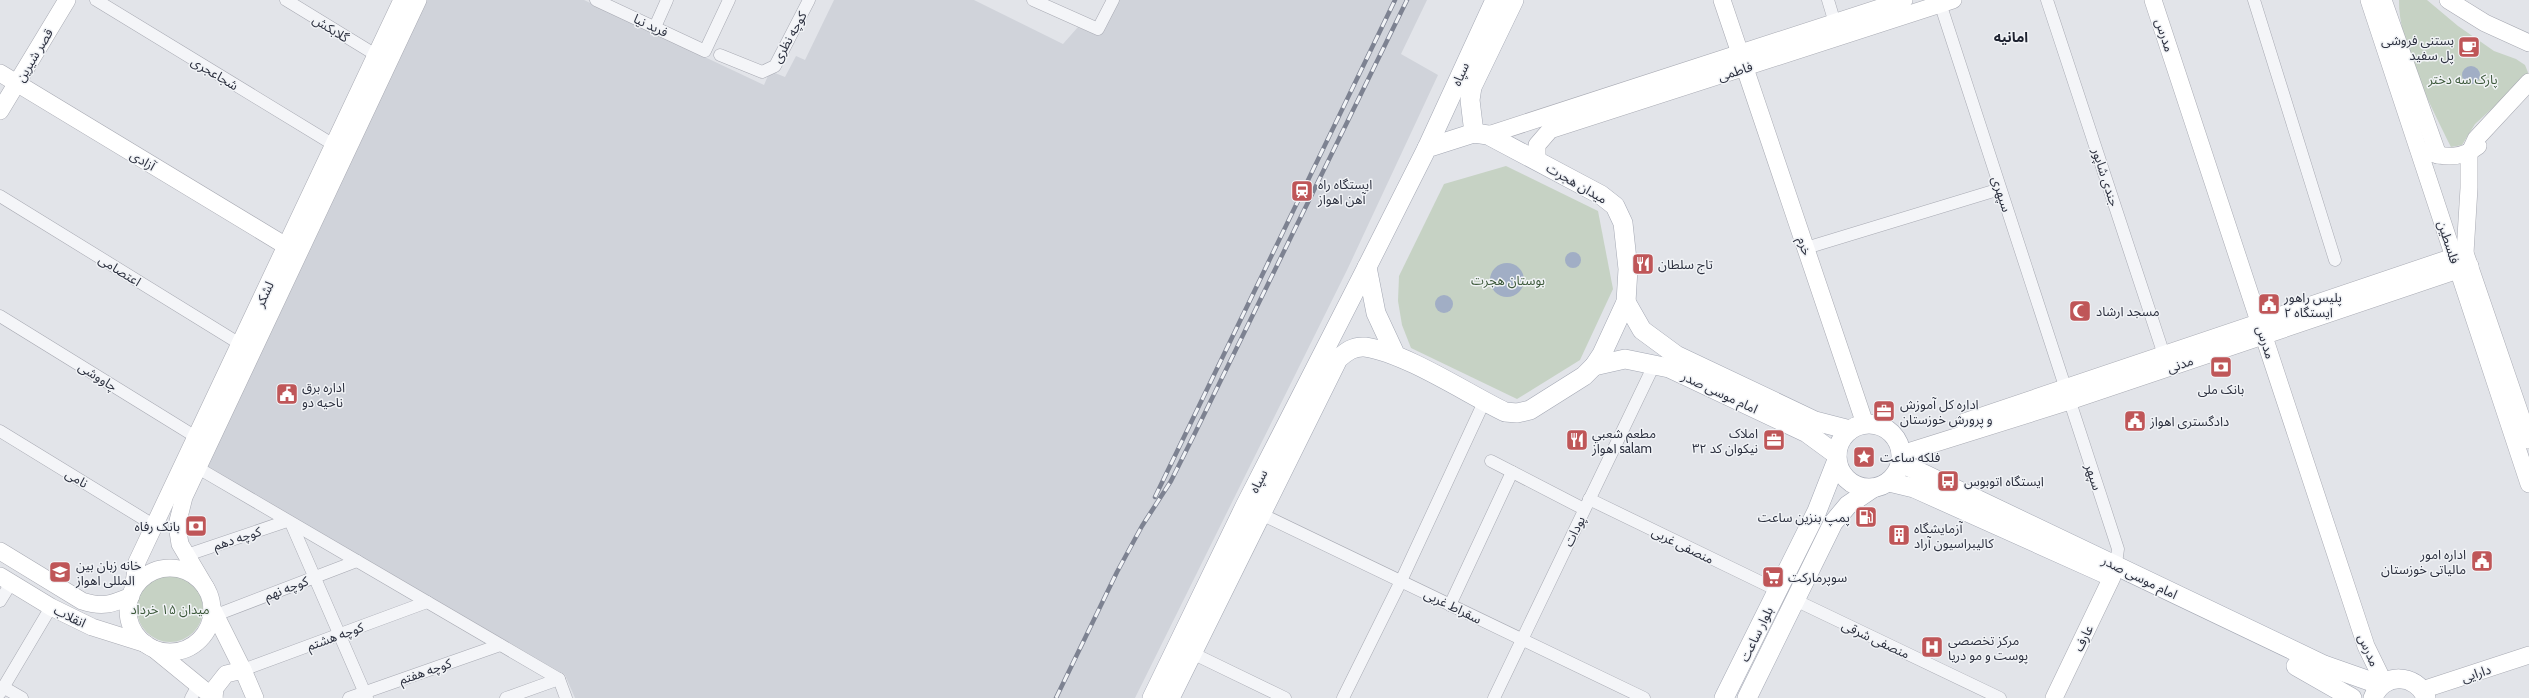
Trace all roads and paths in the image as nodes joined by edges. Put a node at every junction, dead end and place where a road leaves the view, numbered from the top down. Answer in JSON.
{"nodes":[{"id":1,"x":67,"y":0,"type":"edge"},
{"id":2,"x":96,"y":0,"type":"edge"},
{"id":3,"x":286,"y":0,"type":"edge"},
{"id":4,"x":402,"y":0,"type":"edge"},
{"id":5,"x":418,"y":0,"type":"edge"},
{"id":6,"x":597,"y":0,"type":"edge"},
{"id":7,"x":668,"y":0,"type":"edge"},
{"id":8,"x":729,"y":0,"type":"edge"},
{"id":9,"x":809,"y":0,"type":"edge"},
{"id":10,"x":1033,"y":0,"type":"edge"},
{"id":11,"x":1113,"y":0,"type":"edge"},
{"id":12,"x":1495,"y":0,"type":"edge"},
{"id":13,"x":1514,"y":0,"type":"edge"},
{"id":14,"x":1722,"y":0,"type":"edge"},
{"id":15,"x":1828,"y":0,"type":"edge"},
{"id":16,"x":1904,"y":0,"type":"edge"},
{"id":17,"x":2047,"y":0,"type":"edge"},
{"id":18,"x":2153,"y":0,"type":"edge"},
{"id":19,"x":2254,"y":0,"type":"edge"},
{"id":20,"x":2369,"y":0,"type":"edge"},
{"id":21,"x":2383,"y":0,"type":"edge"},
{"id":22,"x":2448,"y":0,"type":"edge"},
{"id":23,"x":1944,"y":1,"type":"edge"},
{"id":24,"x":2376,"y":22,"type":"junction"},
{"id":25,"x":655,"y":27,"type":"junction"},
{"id":26,"x":1837,"y":30,"type":"junction"},
{"id":27,"x":2507,"y":33,"type":"junction"},
{"id":28,"x":2529,"y":43,"type":"edge"},
{"id":29,"x":376,"y":55,"type":"junction"},
{"id":30,"x":720,"y":55,"type":"dead end"},
{"id":31,"x":2529,"y":57,"type":"edge"},
{"id":32,"x":1742,"y":60,"type":"junction"},
{"id":33,"x":0,"y":73,"type":"edge"},
{"id":34,"x":2529,"y":82,"type":"edge"},
{"id":35,"x":17,"y":83,"type":"junction"},
{"id":36,"x":2529,"y":99,"type":"edge"},
{"id":37,"x":0,"y":111,"type":"edge"},
{"id":38,"x":1481,"y":134,"type":"junction"},
{"id":39,"x":334,"y":145,"type":"junction"},
{"id":40,"x":1426,"y":148,"type":"junction"},
{"id":41,"x":2420,"y":149,"type":"junction"},
{"id":42,"x":2468,"y":154,"type":"junction"},
{"id":43,"x":2438,"y":155,"type":"junction"},
{"id":44,"x":1537,"y":160,"type":"junction"},
{"id":45,"x":2000,"y":189,"type":"junction"},
{"id":46,"x":0,"y":196,"type":"edge"},
{"id":47,"x":1806,"y":248,"type":"junction"},
{"id":48,"x":292,"y":250,"type":"junction"},
{"id":49,"x":2334,"y":260,"type":"dead end"},
{"id":50,"x":2462,"y":262,"type":"junction"},
{"id":51,"x":1367,"y":267,"type":"junction"},
{"id":52,"x":1626,"y":302,"type":"junction"},
{"id":53,"x":0,"y":316,"type":"edge"},
{"id":54,"x":2262,"y":329,"type":"junction"},
{"id":55,"x":240,"y":344,"type":"junction"},
{"id":56,"x":2164,"y":355,"type":"junction"},
{"id":57,"x":1396,"y":356,"type":"junction"},
{"id":58,"x":1654,"y":365,"type":"junction"},
{"id":59,"x":1594,"y":366,"type":"junction"},
{"id":60,"x":2068,"y":395,"type":"junction"},
{"id":61,"x":1484,"y":402,"type":"junction"},
{"id":62,"x":1858,"y":427,"type":"junction"},
{"id":63,"x":0,"y":431,"type":"edge"},
{"id":64,"x":196,"y":437,"type":"junction"},
{"id":65,"x":2529,"y":440,"type":"edge"},
{"id":66,"x":1900,"y":454,"type":"junction"},
{"id":67,"x":1837,"y":458,"type":"junction"},
{"id":68,"x":1491,"y":461,"type":"dead end"},
{"id":69,"x":198,"y":468,"type":"junction"},
{"id":70,"x":1512,"y":472,"type":"junction"},
{"id":71,"x":2529,"y":484,"type":"edge"},
{"id":72,"x":1881,"y":485,"type":"junction"},
{"id":73,"x":1587,"y":504,"type":"junction"},
{"id":74,"x":1253,"y":510,"type":"junction"},
{"id":75,"x":289,"y":522,"type":"junction"},
{"id":76,"x":154,"y":526,"type":"junction"},
{"id":77,"x":0,"y":551,"type":"edge"},
{"id":78,"x":187,"y":555,"type":"junction"},
{"id":79,"x":357,"y":561,"type":"junction"},
{"id":80,"x":2115,"y":572,"type":"junction"},
{"id":81,"x":314,"y":577,"type":"junction"},
{"id":82,"x":5,"y":579,"type":"edge"},
{"id":83,"x":1401,"y":581,"type":"junction"},
{"id":84,"x":206,"y":588,"type":"junction"},
{"id":85,"x":1777,"y":590,"type":"junction"},
{"id":86,"x":132,"y":593,"type":"junction"},
{"id":87,"x":1795,"y":600,"type":"junction"},
{"id":88,"x":0,"y":601,"type":"edge"},
{"id":89,"x":426,"y":602,"type":"junction"},
{"id":90,"x":1450,"y":604,"type":"junction"},
{"id":91,"x":51,"y":607,"type":"junction"},
{"id":92,"x":214,"y":611,"type":"junction"},
{"id":93,"x":339,"y":634,"type":"junction"},
{"id":94,"x":1522,"y":639,"type":"junction"},
{"id":95,"x":148,"y":645,"type":"junction"},
{"id":96,"x":500,"y":645,"type":"junction"},
{"id":97,"x":1192,"y":653,"type":"junction"},
{"id":98,"x":2529,"y":655,"type":"edge"},
{"id":99,"x":243,"y":670,"type":"junction"},
{"id":100,"x":559,"y":679,"type":"junction"},
{"id":101,"x":2380,"y":689,"type":"edge"},
{"id":102,"x":2,"y":690,"type":"edge"},
{"id":103,"x":194,"y":691,"type":"edge"},
{"id":104,"x":2424,"y":694,"type":"edge"},
{"id":105,"x":366,"y":695,"type":"edge"},
{"id":106,"x":22,"y":698,"type":"edge"},
{"id":107,"x":214,"y":698,"type":"edge"},
{"id":108,"x":254,"y":698,"type":"edge"},
{"id":109,"x":349,"y":698,"type":"edge"},
{"id":110,"x":506,"y":698,"type":"edge"},
{"id":111,"x":566,"y":698,"type":"edge"},
{"id":112,"x":1152,"y":698,"type":"edge"},
{"id":113,"x":1170,"y":698,"type":"edge"},
{"id":114,"x":1285,"y":698,"type":"edge"},
{"id":115,"x":1343,"y":698,"type":"edge"},
{"id":116,"x":1494,"y":698,"type":"edge"},
{"id":117,"x":1644,"y":698,"type":"edge"},
{"id":118,"x":1724,"y":698,"type":"edge"},
{"id":119,"x":1747,"y":698,"type":"edge"},
{"id":120,"x":2000,"y":698,"type":"edge"},
{"id":121,"x":2054,"y":698,"type":"edge"},
{"id":122,"x":2352,"y":698,"type":"edge"}],
"edges":[{"from":1,"to":35,"type":"street","name":"قصر شیرین"},
{"from":2,"to":39,"type":"street","name":"شجاعجری"},
{"from":3,"to":29,"type":"street","name":"گلابکش"},
{"from":4,"to":29,"type":"street","name":"لشکر"},
{"from":5,"to":48,"type":"street","name":"لشکر"},
{"from":6,"to":25,"type":"street","name":"فرید نیا"},
{"from":7,"to":25,"type":"street"},
{"from":8,"to":25,"type":"street","name":"فرید نیا"},
{"from":9,"to":30,"type":"street","name":"کوچه نظری"},
{"from":10,"to":11,"type":"street"},
{"from":12,"to":40,"type":"main road","name":"سپاه"},
{"from":13,"to":38,"type":"main road","name":"سپاه"},
{"from":14,"to":32,"type":"street","name":"خرم"},
{"from":15,"to":26,"type":"street"},
{"from":16,"to":26,"type":"street","name":"فاطمی"},
{"from":17,"to":56,"type":"street","name":"جندی شاپور"},
{"from":18,"to":54,"type":"street","name":"مدرس"},
{"from":19,"to":49,"type":"street"},
{"from":20,"to":24,"type":"street","name":"فلسطین"},
{"from":21,"to":24,"type":"street"},
{"from":21,"to":43,"type":"street"},
{"from":22,"to":27,"type":"street"},
{"from":23,"to":26,"type":"street","name":"فاطمی"},
{"from":23,"to":45,"type":"street","name":"سپهری"},
{"from":24,"to":41,"type":"street","name":"فلسطین"},
{"from":26,"to":32,"type":"street","name":"فاطمی"},
{"from":27,"to":28,"type":"street"},
{"from":27,"to":31,"type":"street"},
{"from":29,"to":39,"type":"street","name":"لشکر"},
{"from":32,"to":38,"type":"street","name":"فاطمی"},
{"from":32,"to":44,"type":"street","name":"فاطمی"},
{"from":32,"to":47,"type":"street","name":"خرم"},
{"from":33,"to":35,"type":"street","name":"آزادی"},
{"from":34,"to":42,"type":"street"},
{"from":35,"to":37,"type":"street","name":"قصر شیرین"},
{"from":35,"to":48,"type":"street","name":"آزادی"},
{"from":36,"to":42,"type":"street"},
{"from":38,"to":40,"type":"main road"},
{"from":38,"to":44,"type":"main road","name":"میدان هجرت"},
{"from":39,"to":48,"type":"street","name":"لشکر"},
{"from":40,"to":51,"type":"main road"},
{"from":41,"to":43,"type":"street"},
{"from":41,"to":50,"type":"street","name":"فلسطین"},
{"from":42,"to":43,"type":"street"},
{"from":42,"to":50,"type":"street"},
{"from":44,"to":52,"type":"main road","name":"میدان هجرت"},
{"from":45,"to":47,"type":"street"},
{"from":45,"to":60,"type":"street","name":"سپهری"},
{"from":46,"to":55,"type":"street","name":"اعتصامی"},
{"from":47,"to":62,"type":"street","name":"خرم"},
{"from":48,"to":55,"type":"street","name":"لشکر"},
{"from":48,"to":69,"type":"street","name":"لشکر"},
{"from":50,"to":54,"type":"street","name":"مدنی"},
{"from":50,"to":65,"type":"street","name":"فلسطین"},
{"from":50,"to":71,"type":"street","name":"فلسطین"},
{"from":51,"to":57,"type":"main road"},
{"from":51,"to":74,"type":"main road","name":"سپاه"},
{"from":52,"to":59,"type":"main road","name":"میدان هجرت"},
{"from":52,"to":62,"type":"main road","name":"امام موسی صدر"},
{"from":53,"to":64,"type":"street","name":"چاووشی"},
{"from":54,"to":56,"type":"street","name":"مدنی"},
{"from":54,"to":60,"type":"street","name":"مدنی"},
{"from":54,"to":101,"type":"street","name":"مدرس"},
{"from":55,"to":64,"type":"street","name":"لشکر"},
{"from":56,"to":60,"type":"street","name":"مدنی"},
{"from":57,"to":61,"type":"main road","name":"میدان هجرت"},
{"from":57,"to":74,"type":"main road","name":"سپاه"},
{"from":58,"to":59,"type":"main road","name":"امام موسی صدر"},
{"from":58,"to":67,"type":"main road","name":"امام موسی صدر"},
{"from":58,"to":73,"type":"street","name":"پودات"},
{"from":59,"to":61,"type":"main road","name":"میدان هجرت"},
{"from":60,"to":66,"type":"street","name":"مدنی"},
{"from":60,"to":80,"type":"street","name":"سپهر"},
{"from":61,"to":83,"type":"street"},
{"from":62,"to":66,"type":"main road"},
{"from":62,"to":67,"type":"main road"},
{"from":63,"to":76,"type":"street","name":"نامی"},
{"from":64,"to":76,"type":"street","name":"لشکر"},
{"from":66,"to":72,"type":"main road"},
{"from":66,"to":80,"type":"main road","name":"امام موسی صدر"},
{"from":67,"to":72,"type":"main road"},
{"from":67,"to":85,"type":"main road","name":"بلوار ساعت"},
{"from":68,"to":70,"type":"street","name":"منصفی غربی"},
{"from":69,"to":75,"type":"street"},
{"from":69,"to":78,"type":"street","name":"لشکر"},
{"from":70,"to":73,"type":"street","name":"منصفی غربی"},
{"from":70,"to":90,"type":"street"},
{"from":72,"to":80,"type":"main road","name":"امام موسی صدر"},
{"from":72,"to":87,"type":"main road","name":"بلوار ساعت"},
{"from":73,"to":85,"type":"street","name":"منصفی غربی"},
{"from":73,"to":94,"type":"street","name":"پودات"},
{"from":74,"to":83,"type":"street","name":"سقراط غربی"},
{"from":74,"to":97,"type":"main road","name":"سپاه"},
{"from":74,"to":112,"type":"main road","name":"سپاه"},
{"from":75,"to":78,"type":"street","name":"کوچه دهم"},
{"from":75,"to":79,"type":"street"},
{"from":75,"to":81,"type":"street"},
{"from":76,"to":86,"type":"street","name":"لشکر"},
{"from":77,"to":86,"type":"street","name":"انقلاب"},
{"from":78,"to":84,"type":"street","name":"لشکر"},
{"from":79,"to":81,"type":"street","name":"کوچه نهم"},
{"from":79,"to":89,"type":"street"},
{"from":80,"to":101,"type":"main road","name":"امام موسی صدر"},
{"from":80,"to":121,"type":"street","name":"عارف"},
{"from":80,"to":122,"type":"main road","name":"امام موسی صدر"},
{"from":81,"to":92,"type":"street","name":"کوچه نهم"},
{"from":81,"to":93,"type":"street"},
{"from":82,"to":88,"type":"street"},
{"from":82,"to":91,"type":"street","name":"انقلاب"},
{"from":83,"to":90,"type":"street","name":"سقراط غربی"},
{"from":83,"to":115,"type":"street"},
{"from":84,"to":86,"type":"street"},
{"from":84,"to":92,"type":"street"},
{"from":85,"to":118,"type":"main road","name":"بلوار ساعت"},
{"from":86,"to":95,"type":"street"},
{"from":87,"to":119,"type":"main road","name":"بلوار ساعت"},
{"from":87,"to":120,"type":"street","name":"منصفی شرقی"},
{"from":89,"to":93,"type":"street","name":"کوچه هشتم"},
{"from":89,"to":96,"type":"street"},
{"from":90,"to":94,"type":"street","name":"سقراط غربی"},
{"from":91,"to":95,"type":"street","name":"انقلاب"},
{"from":91,"to":102,"type":"street"},
{"from":92,"to":95,"type":"street"},
{"from":92,"to":99,"type":"street"},
{"from":93,"to":99,"type":"street","name":"کوچه هشتم"},
{"from":93,"to":105,"type":"street"},
{"from":94,"to":116,"type":"street","name":"پودات"},
{"from":94,"to":117,"type":"street","name":"سقراط غربی"},
{"from":95,"to":103,"type":"street","name":"انقلاب"},
{"from":96,"to":100,"type":"street"},
{"from":96,"to":105,"type":"street","name":"کوچه هفتم"},
{"from":97,"to":113,"type":"main road","name":"سپاه"},
{"from":97,"to":114,"type":"street"},
{"from":98,"to":104,"type":"street","name":"دارایی"},
{"from":99,"to":107,"type":"street"},
{"from":99,"to":108,"type":"street"},
{"from":100,"to":110,"type":"street"},
{"from":100,"to":111,"type":"street"},
{"from":101,"to":104,"type":"main road"},
{"from":102,"to":106,"type":"street"},
{"from":103,"to":107,"type":"street","name":"انقلاب"},
{"from":105,"to":109,"type":"street","name":"کوچه هفتم"}]}
